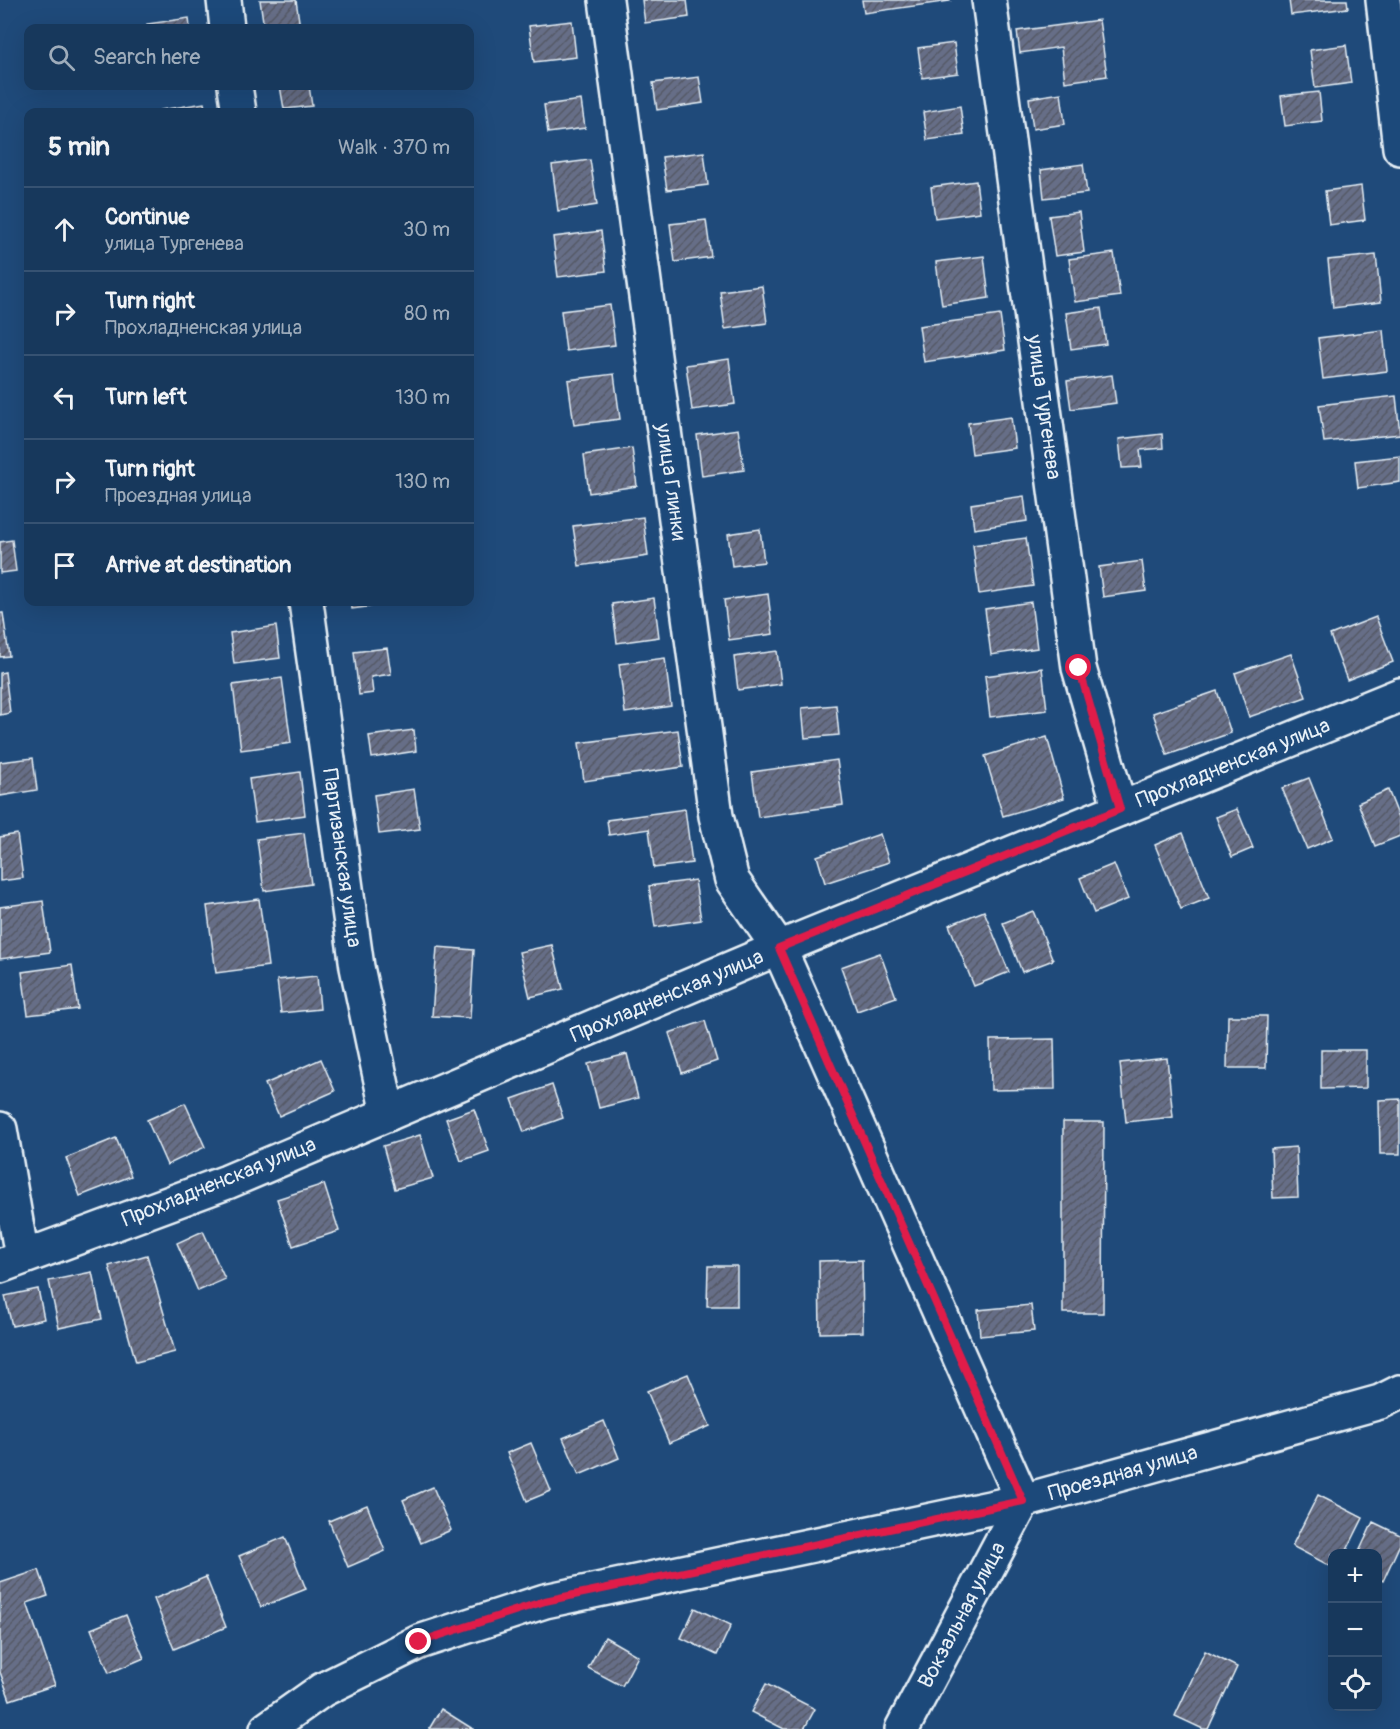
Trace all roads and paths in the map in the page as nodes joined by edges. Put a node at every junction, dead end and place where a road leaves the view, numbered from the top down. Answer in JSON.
{"nodes":[{"id":1,"x":224,"y":0,"type":"edge"},
{"id":2,"x":606,"y":0,"type":"edge"},
{"id":3,"x":989,"y":0,"type":"edge"},
{"id":4,"x":1383,"y":0,"type":"edge"},
{"id":5,"x":227,"y":24,"type":"edge"},
{"id":6,"x":236,"y":90,"type":"edge"},
{"id":7,"x":238,"y":108,"type":"edge"},
{"id":8,"x":1400,"y":148,"type":"edge"},
{"id":9,"x":307,"y":606,"type":"edge"},
{"id":10,"x":1400,"y":695,"type":"edge"},
{"id":11,"x":1120,"y":809,"type":"junction"},
{"id":12,"x":779,"y":948,"type":"junction"},
{"id":13,"x":388,"y":1114,"type":"junction"},
{"id":14,"x":0,"y":1129,"type":"edge"},
{"id":15,"x":11,"y":1262,"type":"edge"},
{"id":16,"x":1400,"y":1392,"type":"edge"},
{"id":17,"x":1023,"y":1501,"type":"junction"},
{"id":18,"x":267,"y":1729,"type":"edge"},
{"id":19,"x":902,"y":1729,"type":"edge"}],
"edges":[{"from":1,"to":5,"type":"street"},
{"from":2,"to":12,"type":"street","name":"улица Глинки"},
{"from":3,"to":11,"type":"street","name":"улица Тургенева"},
{"from":4,"to":8,"type":"street"},
{"from":6,"to":7,"type":"street"},
{"from":9,"to":13,"type":"street","name":"Партизанская улица"},
{"from":10,"to":11,"type":"street","name":"Прохладненская улица"},
{"from":11,"to":12,"type":"street","name":"Прохладненская улица"},
{"from":12,"to":13,"type":"street","name":"Прохладненская улица"},
{"from":12,"to":17,"type":"street","name":"улица Глинки"},
{"from":13,"to":15,"type":"street","name":"Прохладненская улица"},
{"from":14,"to":15,"type":"street"},
{"from":16,"to":17,"type":"street","name":"Проездная улица"},
{"from":17,"to":18,"type":"street","name":"Проездная улица"},
{"from":17,"to":19,"type":"street","name":"Вокзальная улица"}]}
